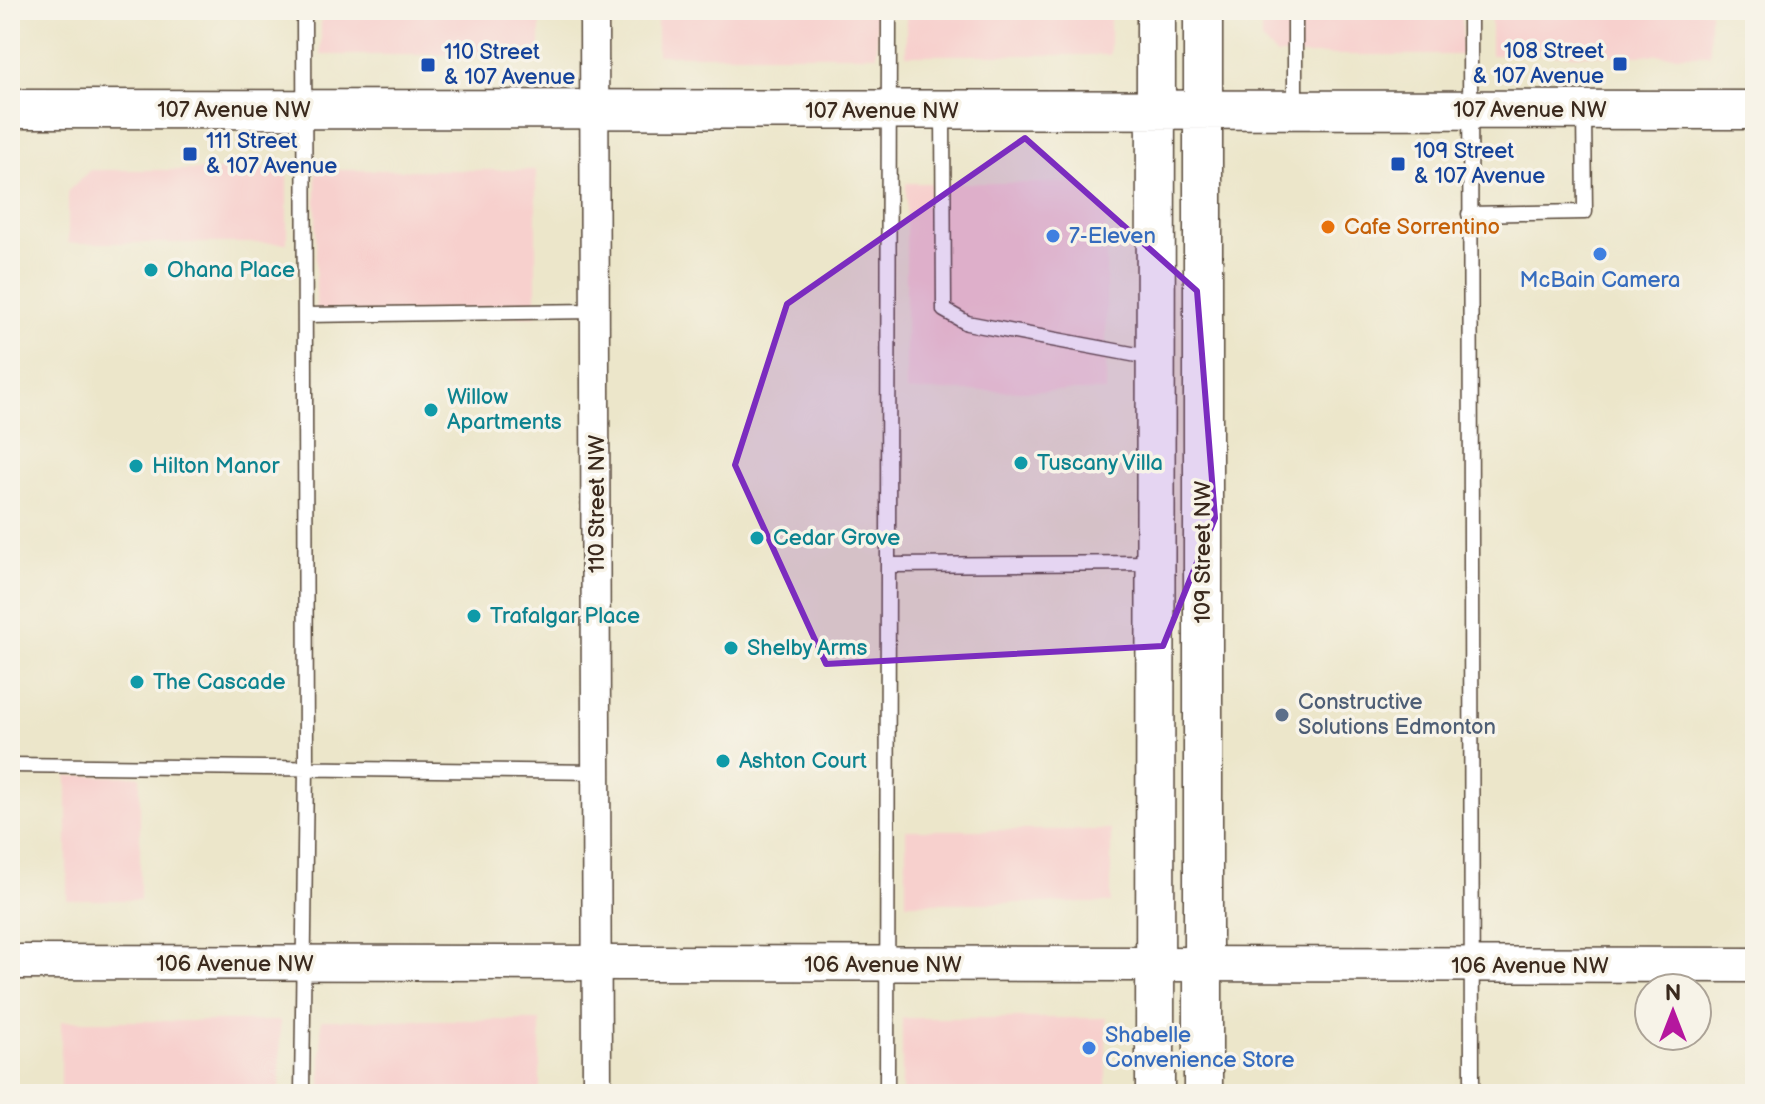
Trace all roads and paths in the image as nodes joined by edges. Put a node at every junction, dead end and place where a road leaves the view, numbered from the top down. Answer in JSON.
{"nodes":[{"id":1,"x":304,"y":10,"type":"edge"},
{"id":2,"x":594,"y":10,"type":"edge"},
{"id":3,"x":889,"y":10,"type":"edge"},
{"id":4,"x":1156,"y":10,"type":"edge"},
{"id":5,"x":1203,"y":10,"type":"edge"},
{"id":6,"x":1295,"y":10,"type":"edge"},
{"id":7,"x":1470,"y":10,"type":"edge"},
{"id":8,"x":10,"y":109,"type":"edge"},
{"id":9,"x":1469,"y":110,"type":"junction"},
{"id":10,"x":1584,"y":110,"type":"junction"},
{"id":11,"x":1755,"y":110,"type":"edge"},
{"id":12,"x":304,"y":111,"type":"junction"},
{"id":13,"x":594,"y":111,"type":"junction"},
{"id":14,"x":890,"y":111,"type":"junction"},
{"id":15,"x":943,"y":111,"type":"junction"},
{"id":16,"x":1156,"y":111,"type":"junction"},
{"id":17,"x":1203,"y":111,"type":"junction"},
{"id":18,"x":1295,"y":111,"type":"junction"},
{"id":19,"x":1469,"y":214,"type":"junction"},
{"id":20,"x":597,"y":311,"type":"junction"},
{"id":21,"x":305,"y":315,"type":"junction"},
{"id":22,"x":1155,"y":359,"type":"junction"},
{"id":23,"x":1155,"y":563,"type":"junction"},
{"id":24,"x":890,"y":565,"type":"junction"},
{"id":25,"x":10,"y":765,"type":"edge"},
{"id":26,"x":306,"y":768,"type":"junction"},
{"id":27,"x":598,"y":772,"type":"junction"},
{"id":28,"x":10,"y":962,"type":"edge"},
{"id":29,"x":302,"y":964,"type":"junction"},
{"id":30,"x":888,"y":965,"type":"junction"},
{"id":31,"x":1155,"y":965,"type":"junction"},
{"id":32,"x":1755,"y":965,"type":"edge"},
{"id":33,"x":597,"y":966,"type":"junction"},
{"id":34,"x":1203,"y":966,"type":"junction"},
{"id":35,"x":1473,"y":966,"type":"junction"},
{"id":36,"x":302,"y":1094,"type":"edge"},
{"id":37,"x":597,"y":1094,"type":"edge"},
{"id":38,"x":887,"y":1094,"type":"edge"},
{"id":39,"x":1155,"y":1094,"type":"edge"},
{"id":40,"x":1203,"y":1094,"type":"edge"},
{"id":41,"x":1472,"y":1094,"type":"edge"}],
"edges":[{"from":1,"to":12,"type":"lane"},
{"from":2,"to":13,"type":"street","name":"110 Street NW"},
{"from":3,"to":14,"type":"lane"},
{"from":4,"to":16,"type":"main road"},
{"from":5,"to":17,"type":"main road","name":"109 Street NW"},
{"from":6,"to":18,"type":"lane"},
{"from":7,"to":9,"type":"lane"},
{"from":8,"to":12,"type":"main road","name":"107 Avenue NW"},
{"from":9,"to":10,"type":"main road","name":"107 Avenue NW"},
{"from":9,"to":18,"type":"main road","name":"107 Avenue NW"},
{"from":9,"to":19,"type":"lane"},
{"from":10,"to":11,"type":"main road","name":"107 Avenue NW"},
{"from":10,"to":19,"type":"lane"},
{"from":12,"to":13,"type":"main road","name":"107 Avenue NW"},
{"from":12,"to":21,"type":"lane"},
{"from":13,"to":14,"type":"main road","name":"107 Avenue NW"},
{"from":13,"to":20,"type":"street","name":"110 Street NW"},
{"from":14,"to":15,"type":"main road","name":"107 Avenue NW"},
{"from":14,"to":24,"type":"lane"},
{"from":15,"to":16,"type":"main road","name":"107 Avenue NW"},
{"from":15,"to":22,"type":"lane"},
{"from":16,"to":17,"type":"main road","name":"107 Avenue NW"},
{"from":16,"to":22,"type":"main road"},
{"from":17,"to":18,"type":"main road","name":"107 Avenue NW"},
{"from":17,"to":34,"type":"main road","name":"109 Street NW"},
{"from":19,"to":35,"type":"lane"},
{"from":20,"to":21,"type":"lane"},
{"from":20,"to":27,"type":"street","name":"110 Street NW"},
{"from":21,"to":26,"type":"lane"},
{"from":22,"to":23,"type":"main road"},
{"from":23,"to":24,"type":"lane"},
{"from":23,"to":31,"type":"main road"},
{"from":24,"to":30,"type":"lane"},
{"from":25,"to":26,"type":"lane"},
{"from":26,"to":27,"type":"lane"},
{"from":26,"to":29,"type":"lane"},
{"from":27,"to":33,"type":"street","name":"110 Street NW"},
{"from":28,"to":29,"type":"street","name":"106 Avenue NW"},
{"from":29,"to":33,"type":"street","name":"106 Avenue NW"},
{"from":29,"to":36,"type":"lane"},
{"from":30,"to":31,"type":"street","name":"106 Avenue NW"},
{"from":30,"to":33,"type":"street","name":"106 Avenue NW"},
{"from":30,"to":38,"type":"lane"},
{"from":31,"to":34,"type":"street","name":"106 Avenue NW"},
{"from":31,"to":39,"type":"main road"},
{"from":32,"to":35,"type":"street","name":"106 Avenue NW"},
{"from":33,"to":37,"type":"street","name":"110 Street NW"},
{"from":34,"to":35,"type":"street","name":"106 Avenue NW"},
{"from":34,"to":40,"type":"main road","name":"109 Street NW"},
{"from":35,"to":41,"type":"lane"}]}
